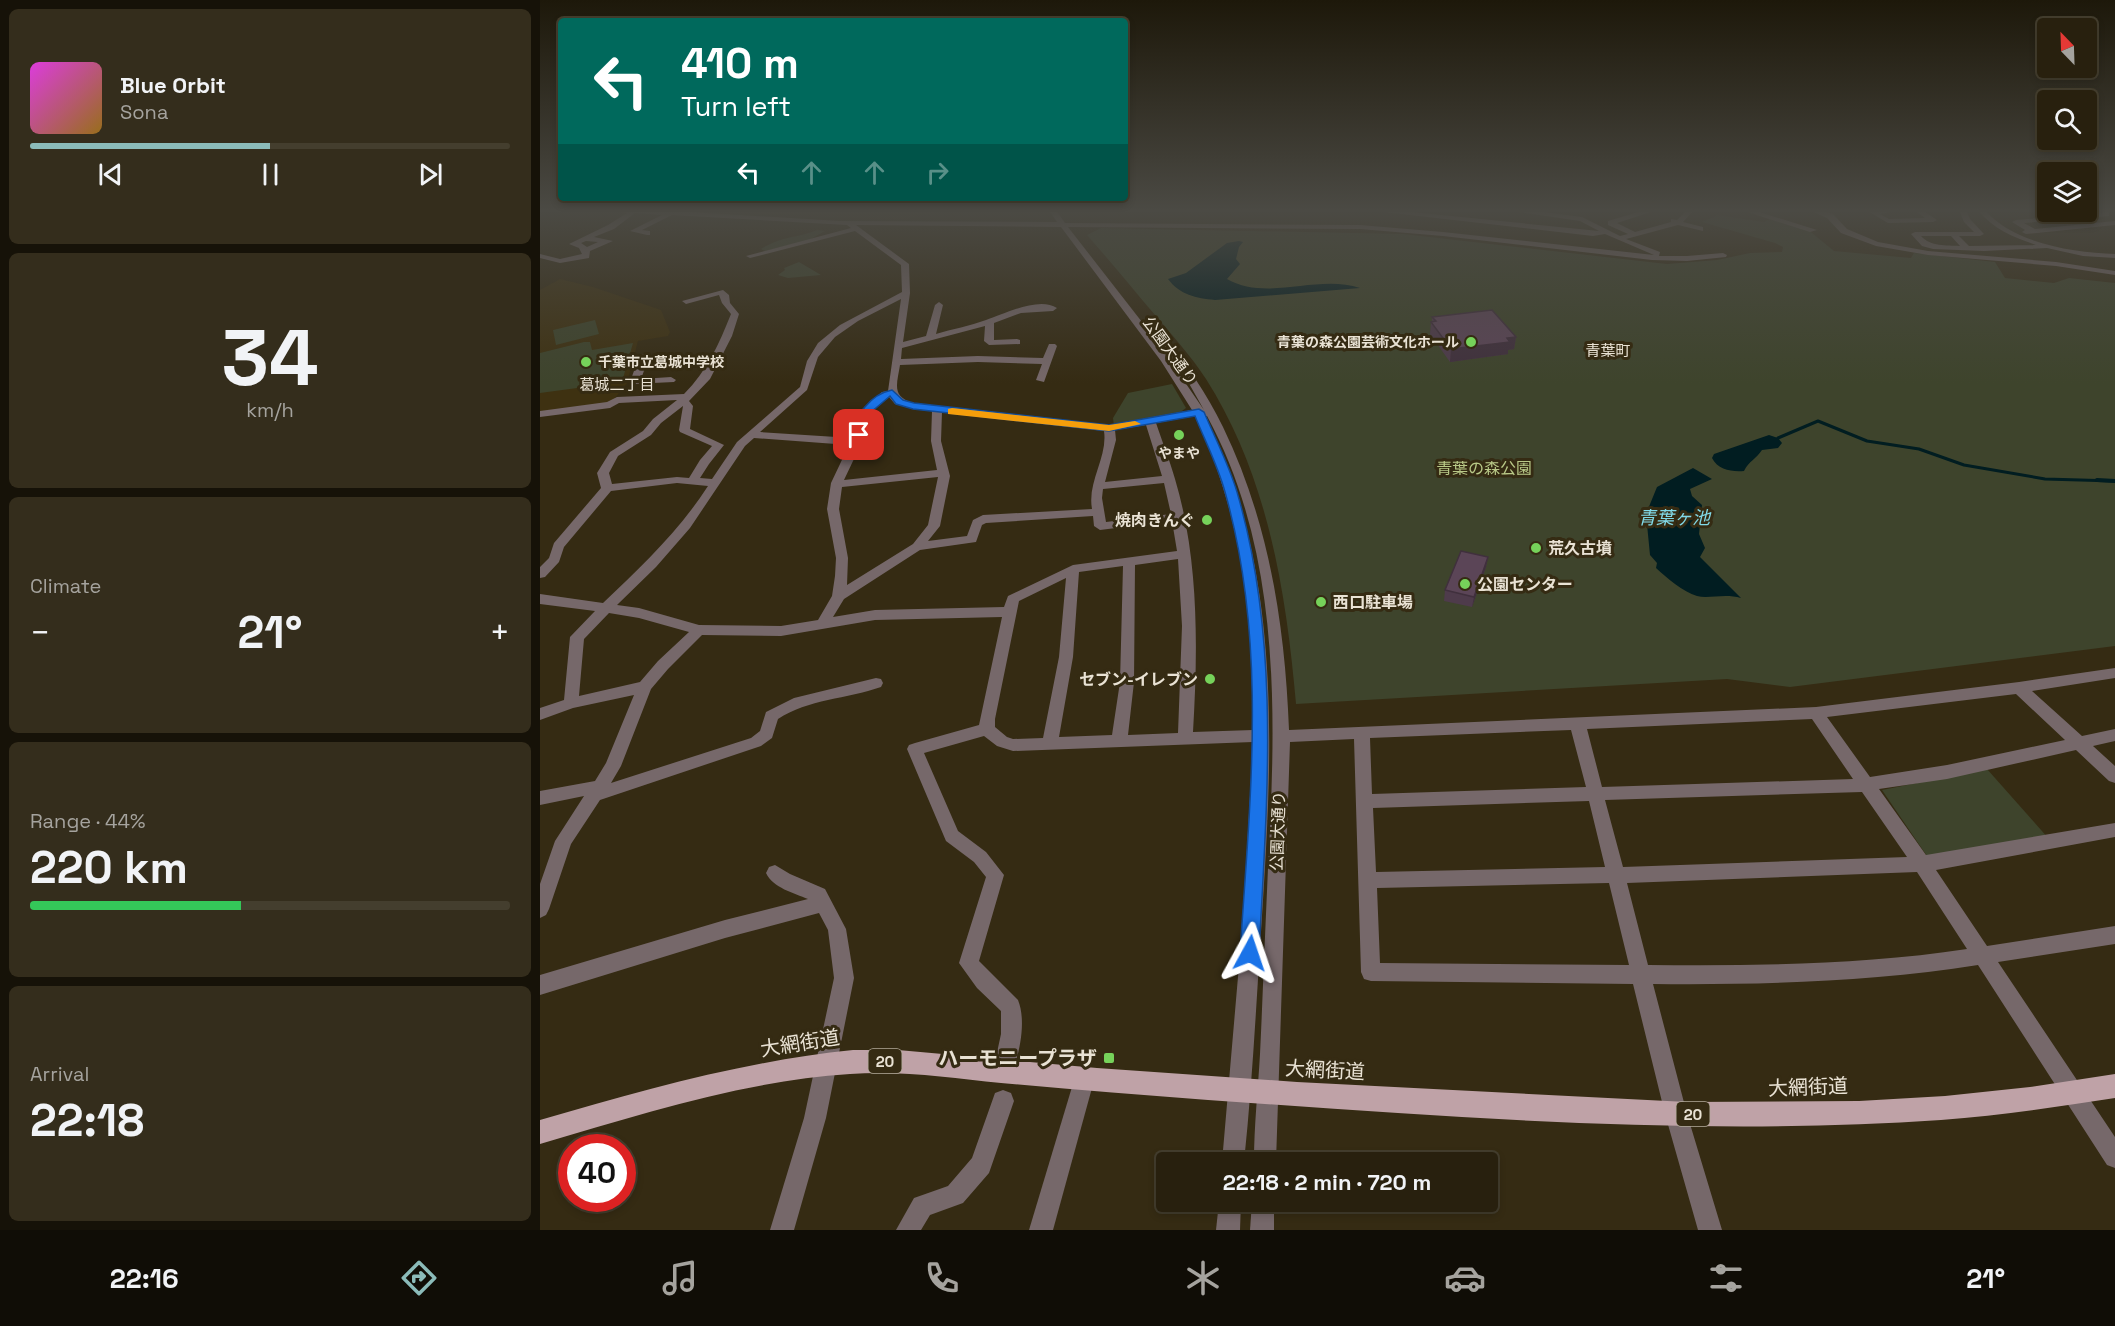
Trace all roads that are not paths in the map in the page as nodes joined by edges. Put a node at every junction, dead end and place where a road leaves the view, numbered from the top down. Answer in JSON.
{"nodes":[{"id":1,"x":905,"y":267,"type":"edge"},
{"id":2,"x":1094,"y":267,"type":"edge"},
{"id":3,"x":2078,"y":267,"type":"edge"},
{"id":4,"x":2115,"y":273,"type":"edge"},
{"id":5,"x":906,"y":293,"type":"junction"},
{"id":6,"x":686,"y":301,"type":"dead end"},
{"id":7,"x":939,"y":305,"type":"dead end"},
{"id":8,"x":1053,"y":308,"type":"dead end"},
{"id":9,"x":990,"y":322,"type":"junction"},
{"id":10,"x":930,"y":338,"type":"junction"},
{"id":11,"x":1017,"y":342,"type":"dead end"},
{"id":12,"x":899,"y":346,"type":"junction"},
{"id":13,"x":1052,"y":346,"type":"dead end"},
{"id":14,"x":644,"y":357,"type":"dead end"},
{"id":15,"x":1046,"y":361,"type":"junction"},
{"id":16,"x":896,"y":362,"type":"junction"},
{"id":17,"x":1041,"y":380,"type":"dead end"},
{"id":18,"x":892,"y":393,"type":"junction"},
{"id":19,"x":652,"y":398,"type":"junction"},
{"id":20,"x":684,"y":399,"type":"junction"},
{"id":21,"x":937,"y":410,"type":"junction"},
{"id":22,"x":1206,"y":410,"type":"junction"},
{"id":23,"x":540,"y":414,"type":"edge"},
{"id":24,"x":1150,"y":421,"type":"junction"},
{"id":25,"x":1109,"y":428,"type":"junction"},
{"id":26,"x":750,"y":435,"type":"junction"},
{"id":27,"x":857,"y":442,"type":"junction"},
{"id":28,"x":944,"y":473,"type":"junction"},
{"id":29,"x":1170,"y":479,"type":"junction"},
{"id":30,"x":692,"y":482,"type":"junction"},
{"id":31,"x":716,"y":483,"type":"junction"},
{"id":32,"x":837,"y":484,"type":"junction"},
{"id":33,"x":1099,"y":486,"type":"junction"},
{"id":34,"x":607,"y":488,"type":"junction"},
{"id":35,"x":1100,"y":512,"type":"junction"},
{"id":36,"x":1178,"y":517,"type":"junction"},
{"id":37,"x":917,"y":547,"type":"junction"},
{"id":38,"x":1184,"y":554,"type":"junction"},
{"id":39,"x":1129,"y":561,"type":"junction"},
{"id":40,"x":1073,"y":569,"type":"junction"},
{"id":41,"x":540,"y":574,"type":"edge"},
{"id":42,"x":838,"y":596,"type":"junction"},
{"id":43,"x":540,"y":599,"type":"edge"},
{"id":44,"x":604,"y":609,"type":"junction"},
{"id":45,"x":1009,"y":612,"type":"junction"},
{"id":46,"x":824,"y":622,"type":"junction"},
{"id":47,"x":699,"y":630,"type":"junction"},
{"id":48,"x":2115,"y":673,"type":"edge"},
{"id":49,"x":876,"y":683,"type":"dead end"},
{"id":50,"x":645,"y":687,"type":"junction"},
{"id":51,"x":2019,"y":688,"type":"junction"},
{"id":52,"x":571,"y":703,"type":"junction"},
{"id":53,"x":1816,"y":713,"type":"junction"},
{"id":54,"x":540,"y":714,"type":"edge"},
{"id":55,"x":1578,"y":724,"type":"junction"},
{"id":56,"x":987,"y":729,"type":"junction"},
{"id":57,"x":1362,"y":733,"type":"junction"},
{"id":58,"x":2115,"y":735,"type":"edge"},
{"id":59,"x":1262,"y":736,"type":"junction"},
{"id":60,"x":1282,"y":736,"type":"junction"},
{"id":61,"x":1185,"y":738,"type":"junction"},
{"id":62,"x":1119,"y":741,"type":"junction"},
{"id":63,"x":2077,"y":741,"type":"junction"},
{"id":64,"x":1050,"y":743,"type":"junction"},
{"id":65,"x":2115,"y":776,"type":"edge"},
{"id":66,"x":1864,"y":785,"type":"junction"},
{"id":67,"x":599,"y":790,"type":"junction"},
{"id":68,"x":1596,"y":795,"type":"junction"},
{"id":69,"x":540,"y":798,"type":"edge"},
{"id":70,"x":1365,"y":801,"type":"junction"},
{"id":71,"x":2115,"y":830,"type":"edge"},
{"id":72,"x":1922,"y":864,"type":"junction"},
{"id":73,"x":775,"y":873,"type":"dead end"},
{"id":74,"x":1618,"y":875,"type":"junction"},
{"id":75,"x":1367,"y":880,"type":"junction"},
{"id":76,"x":824,"y":903,"type":"junction"},
{"id":77,"x":540,"y":909,"type":"edge"},
{"id":78,"x":2115,"y":935,"type":"edge"},
{"id":79,"x":1982,"y":957,"type":"junction"},
{"id":80,"x":1642,"y":973,"type":"junction"},
{"id":81,"x":540,"y":985,"type":"edge"},
{"id":82,"x":828,"y":1063,"type":"junction"},
{"id":83,"x":1003,"y":1071,"type":"junction"},
{"id":84,"x":1085,"y":1077,"type":"junction"},
{"id":85,"x":2115,"y":1086,"type":"edge"},
{"id":86,"x":1238,"y":1089,"type":"junction"},
{"id":87,"x":1269,"y":1093,"type":"junction"},
{"id":88,"x":2073,"y":1094,"type":"junction"},
{"id":89,"x":1003,"y":1101,"type":"dead end"},
{"id":90,"x":1676,"y":1114,"type":"junction"},
{"id":91,"x":540,"y":1132,"type":"edge"},
{"id":92,"x":1234,"y":1152,"type":"edge"},
{"id":93,"x":1266,"y":1152,"type":"edge"},
{"id":94,"x":2115,"y":1157,"type":"edge"},
{"id":95,"x":1229,"y":1212,"type":"edge"},
{"id":96,"x":1263,"y":1212,"type":"edge"},
{"id":97,"x":782,"y":1230,"type":"edge"},
{"id":98,"x":908,"y":1230,"type":"edge"},
{"id":99,"x":1041,"y":1230,"type":"edge"},
{"id":100,"x":1228,"y":1230,"type":"edge"},
{"id":101,"x":1262,"y":1230,"type":"edge"},
{"id":102,"x":1710,"y":1230,"type":"edge"}],
"edges":[{"from":1,"to":5,"type":"street"},
{"from":2,"to":22,"type":"street","name":"公園大通り"},
{"from":3,"to":4,"type":"street"},
{"from":5,"to":12,"type":"street"},
{"from":5,"to":26,"type":"street"},
{"from":6,"to":20,"type":"street"},
{"from":7,"to":10,"type":"street"},
{"from":8,"to":9,"type":"street"},
{"from":9,"to":10,"type":"street"},
{"from":9,"to":11,"type":"street"},
{"from":10,"to":12,"type":"street"},
{"from":12,"to":16,"type":"street"},
{"from":13,"to":15,"type":"street"},
{"from":14,"to":19,"type":"street"},
{"from":15,"to":16,"type":"street"},
{"from":15,"to":17,"type":"street"},
{"from":16,"to":18,"type":"street"},
{"from":18,"to":21,"type":"street"},
{"from":18,"to":27,"type":"street"},
{"from":19,"to":20,"type":"street"},
{"from":19,"to":23,"type":"street"},
{"from":20,"to":30,"type":"street"},
{"from":20,"to":34,"type":"street"},
{"from":21,"to":25,"type":"street"},
{"from":21,"to":28,"type":"street"},
{"from":22,"to":24,"type":"street"},
{"from":22,"to":59,"type":"street","name":"公園大通り"},
{"from":22,"to":60,"type":"street","name":"公園大通り"},
{"from":24,"to":25,"type":"street"},
{"from":24,"to":29,"type":"street"},
{"from":25,"to":33,"type":"street"},
{"from":26,"to":27,"type":"street"},
{"from":26,"to":31,"type":"street"},
{"from":27,"to":32,"type":"street"},
{"from":28,"to":32,"type":"street"},
{"from":28,"to":37,"type":"street"},
{"from":29,"to":33,"type":"street"},
{"from":29,"to":36,"type":"street"},
{"from":30,"to":31,"type":"street"},
{"from":30,"to":34,"type":"street"},
{"from":31,"to":44,"type":"street"},
{"from":32,"to":42,"type":"street"},
{"from":33,"to":35,"type":"street"},
{"from":34,"to":41,"type":"street"},
{"from":35,"to":36,"type":"street"},
{"from":35,"to":37,"type":"street"},
{"from":36,"to":38,"type":"street"},
{"from":37,"to":42,"type":"street"},
{"from":38,"to":39,"type":"street"},
{"from":38,"to":61,"type":"street"},
{"from":39,"to":40,"type":"street"},
{"from":39,"to":62,"type":"street"},
{"from":40,"to":45,"type":"street"},
{"from":40,"to":64,"type":"street"},
{"from":42,"to":46,"type":"street"},
{"from":43,"to":44,"type":"street"},
{"from":44,"to":47,"type":"street"},
{"from":44,"to":52,"type":"street"},
{"from":45,"to":46,"type":"street"},
{"from":45,"to":56,"type":"street"},
{"from":46,"to":47,"type":"street"},
{"from":47,"to":50,"type":"street"},
{"from":48,"to":51,"type":"street"},
{"from":49,"to":67,"type":"street"},
{"from":50,"to":52,"type":"street"},
{"from":50,"to":67,"type":"street"},
{"from":51,"to":53,"type":"street"},
{"from":51,"to":63,"type":"street"},
{"from":52,"to":54,"type":"street"},
{"from":53,"to":55,"type":"street"},
{"from":53,"to":66,"type":"street"},
{"from":55,"to":57,"type":"street"},
{"from":55,"to":68,"type":"street"},
{"from":56,"to":64,"type":"street"},
{"from":56,"to":83,"type":"street"},
{"from":57,"to":60,"type":"street"},
{"from":57,"to":70,"type":"street"},
{"from":58,"to":63,"type":"street"},
{"from":59,"to":61,"type":"street"},
{"from":59,"to":86,"type":"street","name":"公園大通り"},
{"from":60,"to":87,"type":"street","name":"公園大通り"},
{"from":61,"to":62,"type":"street"},
{"from":62,"to":64,"type":"street"},
{"from":63,"to":65,"type":"street"},
{"from":63,"to":66,"type":"street"},
{"from":66,"to":68,"type":"street"},
{"from":66,"to":72,"type":"street"},
{"from":67,"to":69,"type":"street"},
{"from":67,"to":77,"type":"street"},
{"from":68,"to":70,"type":"street"},
{"from":68,"to":74,"type":"street"},
{"from":70,"to":75,"type":"street"},
{"from":71,"to":72,"type":"street"},
{"from":72,"to":74,"type":"street"},
{"from":72,"to":79,"type":"street"},
{"from":73,"to":76,"type":"street"},
{"from":74,"to":75,"type":"street"},
{"from":74,"to":80,"type":"street"},
{"from":75,"to":80,"type":"street"},
{"from":76,"to":81,"type":"street"},
{"from":76,"to":82,"type":"street"},
{"from":78,"to":79,"type":"street"},
{"from":79,"to":80,"type":"street"},
{"from":79,"to":88,"type":"street"},
{"from":80,"to":90,"type":"street"},
{"from":82,"to":83,"type":"main road","name":"大網街道","number":"20"},
{"from":82,"to":91,"type":"main road","name":"大網街道","number":"20"},
{"from":82,"to":97,"type":"street"},
{"from":83,"to":84,"type":"main road","name":"大網街道","number":"20"},
{"from":84,"to":86,"type":"main road","name":"大網街道","number":"20"},
{"from":84,"to":99,"type":"street"},
{"from":85,"to":88,"type":"main road","name":"大網街道","number":"20"},
{"from":86,"to":87,"type":"main road","name":"大網街道","number":"20"},
{"from":86,"to":92,"type":"street","name":"公園大通り"},
{"from":87,"to":90,"type":"main road","name":"大網街道","number":"20"},
{"from":87,"to":93,"type":"street","name":"公園大通り"},
{"from":88,"to":90,"type":"main road","name":"大網街道","number":"20"},
{"from":88,"to":94,"type":"street"},
{"from":89,"to":98,"type":"street"},
{"from":90,"to":102,"type":"street"},
{"from":95,"to":100,"type":"street"},
{"from":96,"to":101,"type":"street"}]}
